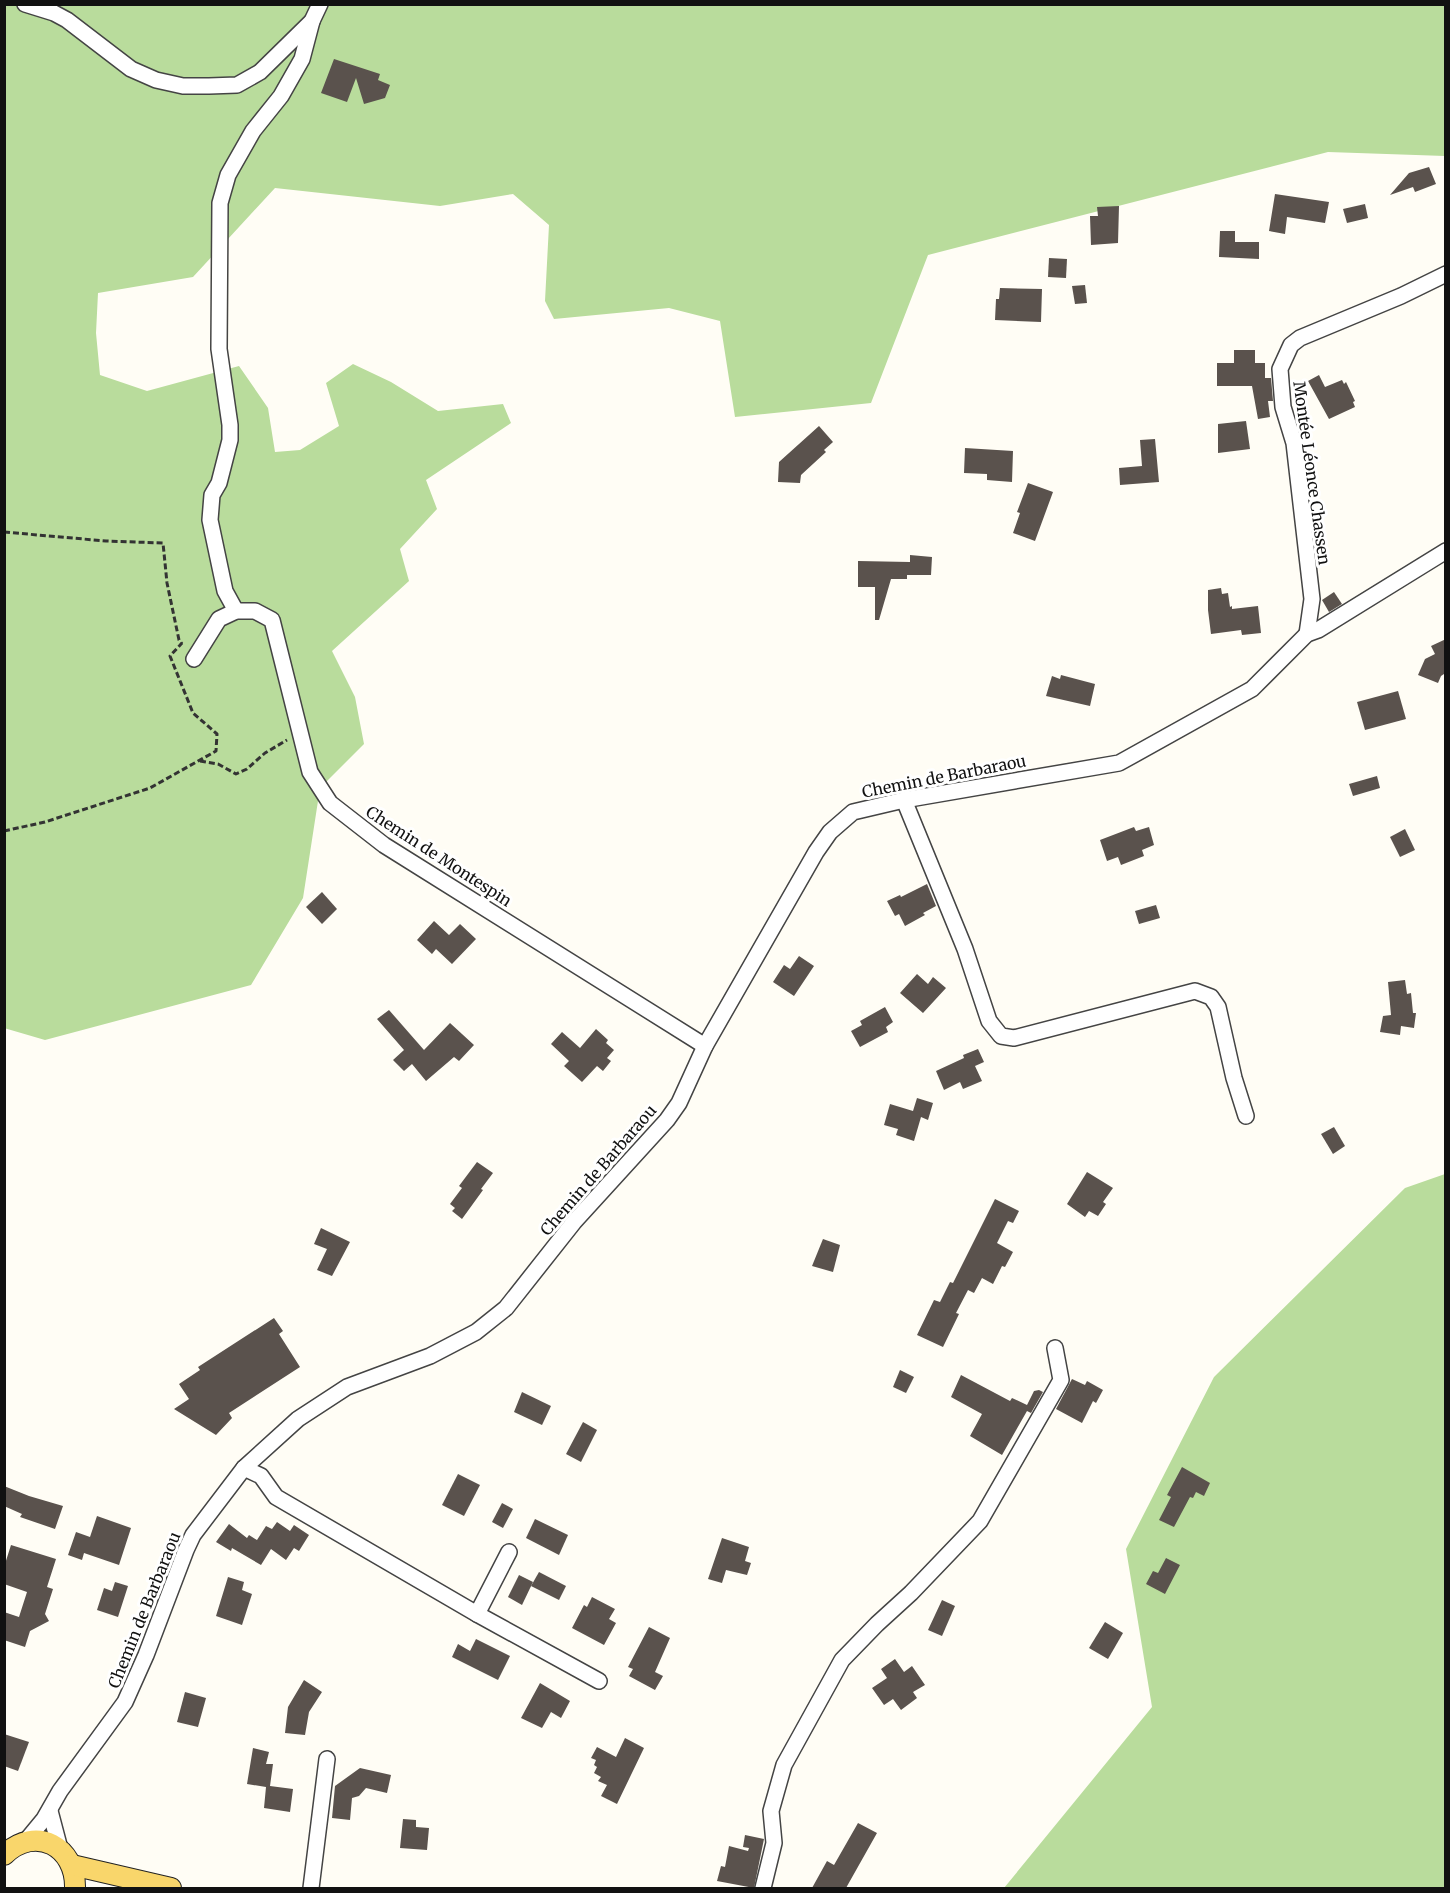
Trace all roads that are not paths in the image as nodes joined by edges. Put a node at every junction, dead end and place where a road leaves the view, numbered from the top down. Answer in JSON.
{"nodes":[{"id":1,"x":25,"y":4,"type":"edge"},
{"id":2,"x":320,"y":4,"type":"edge"},
{"id":3,"x":312,"y":21,"type":"junction"},
{"id":4,"x":1446,"y":273,"type":"edge"},
{"id":5,"x":1446,"y":551,"type":"edge"},
{"id":6,"x":236,"y":611,"type":"junction"},
{"id":7,"x":1307,"y":634,"type":"junction"},
{"id":8,"x":194,"y":659,"type":"road end"},
{"id":9,"x":904,"y":800,"type":"junction"},
{"id":10,"x":705,"y":1046,"type":"junction"},
{"id":11,"x":1246,"y":1116,"type":"dead end"},
{"id":12,"x":1055,"y":1348,"type":"dead end"},
{"id":13,"x":244,"y":1468,"type":"junction"},
{"id":14,"x":510,"y":1552,"type":"dead end"},
{"id":15,"x":477,"y":1614,"type":"junction"},
{"id":16,"x":598,"y":1681,"type":"dead end"},
{"id":17,"x":327,"y":1759,"type":"dead end"},
{"id":18,"x":50,"y":1811,"type":"junction"},
{"id":19,"x":11,"y":1847,"type":"edge"},
{"id":20,"x":66,"y":1857,"type":"junction"},
{"id":21,"x":75,"y":1888,"type":"edge"},
{"id":22,"x":171,"y":1888,"type":"edge"},
{"id":23,"x":311,"y":1888,"type":"edge"},
{"id":24,"x":764,"y":1888,"type":"edge"}],
"edges":[{"from":1,"to":3,"type":"street"},
{"from":2,"to":3,"type":"street"},
{"from":3,"to":6,"type":"street"},
{"from":4,"to":7,"type":"street","name":"Montée Léonce Chassen"},
{"from":5,"to":7,"type":"street","name":"Chemin de Barbaraou"},
{"from":6,"to":8,"type":"street"},
{"from":6,"to":10,"type":"street","name":"Chemin de Montespin"},
{"from":7,"to":9,"type":"street","name":"Chemin de Barbaraou"},
{"from":9,"to":10,"type":"street","name":"Chemin de Barbaraou"},
{"from":9,"to":11,"type":"street"},
{"from":10,"to":13,"type":"street","name":"Chemin de Barbaraou"},
{"from":12,"to":24,"type":"street"},
{"from":13,"to":15,"type":"street"},
{"from":13,"to":18,"type":"street","name":"Chemin de Barbaraou"},
{"from":14,"to":15,"type":"street"},
{"from":15,"to":16,"type":"street"},
{"from":17,"to":23,"type":"street"},
{"from":18,"to":19,"type":"street","name":"Chemin de Barbaraou"},
{"from":18,"to":20,"type":"street"},
{"from":19,"to":20,"type":"main road"},
{"from":20,"to":21,"type":"main road"},
{"from":20,"to":22,"type":"main road"}]}
